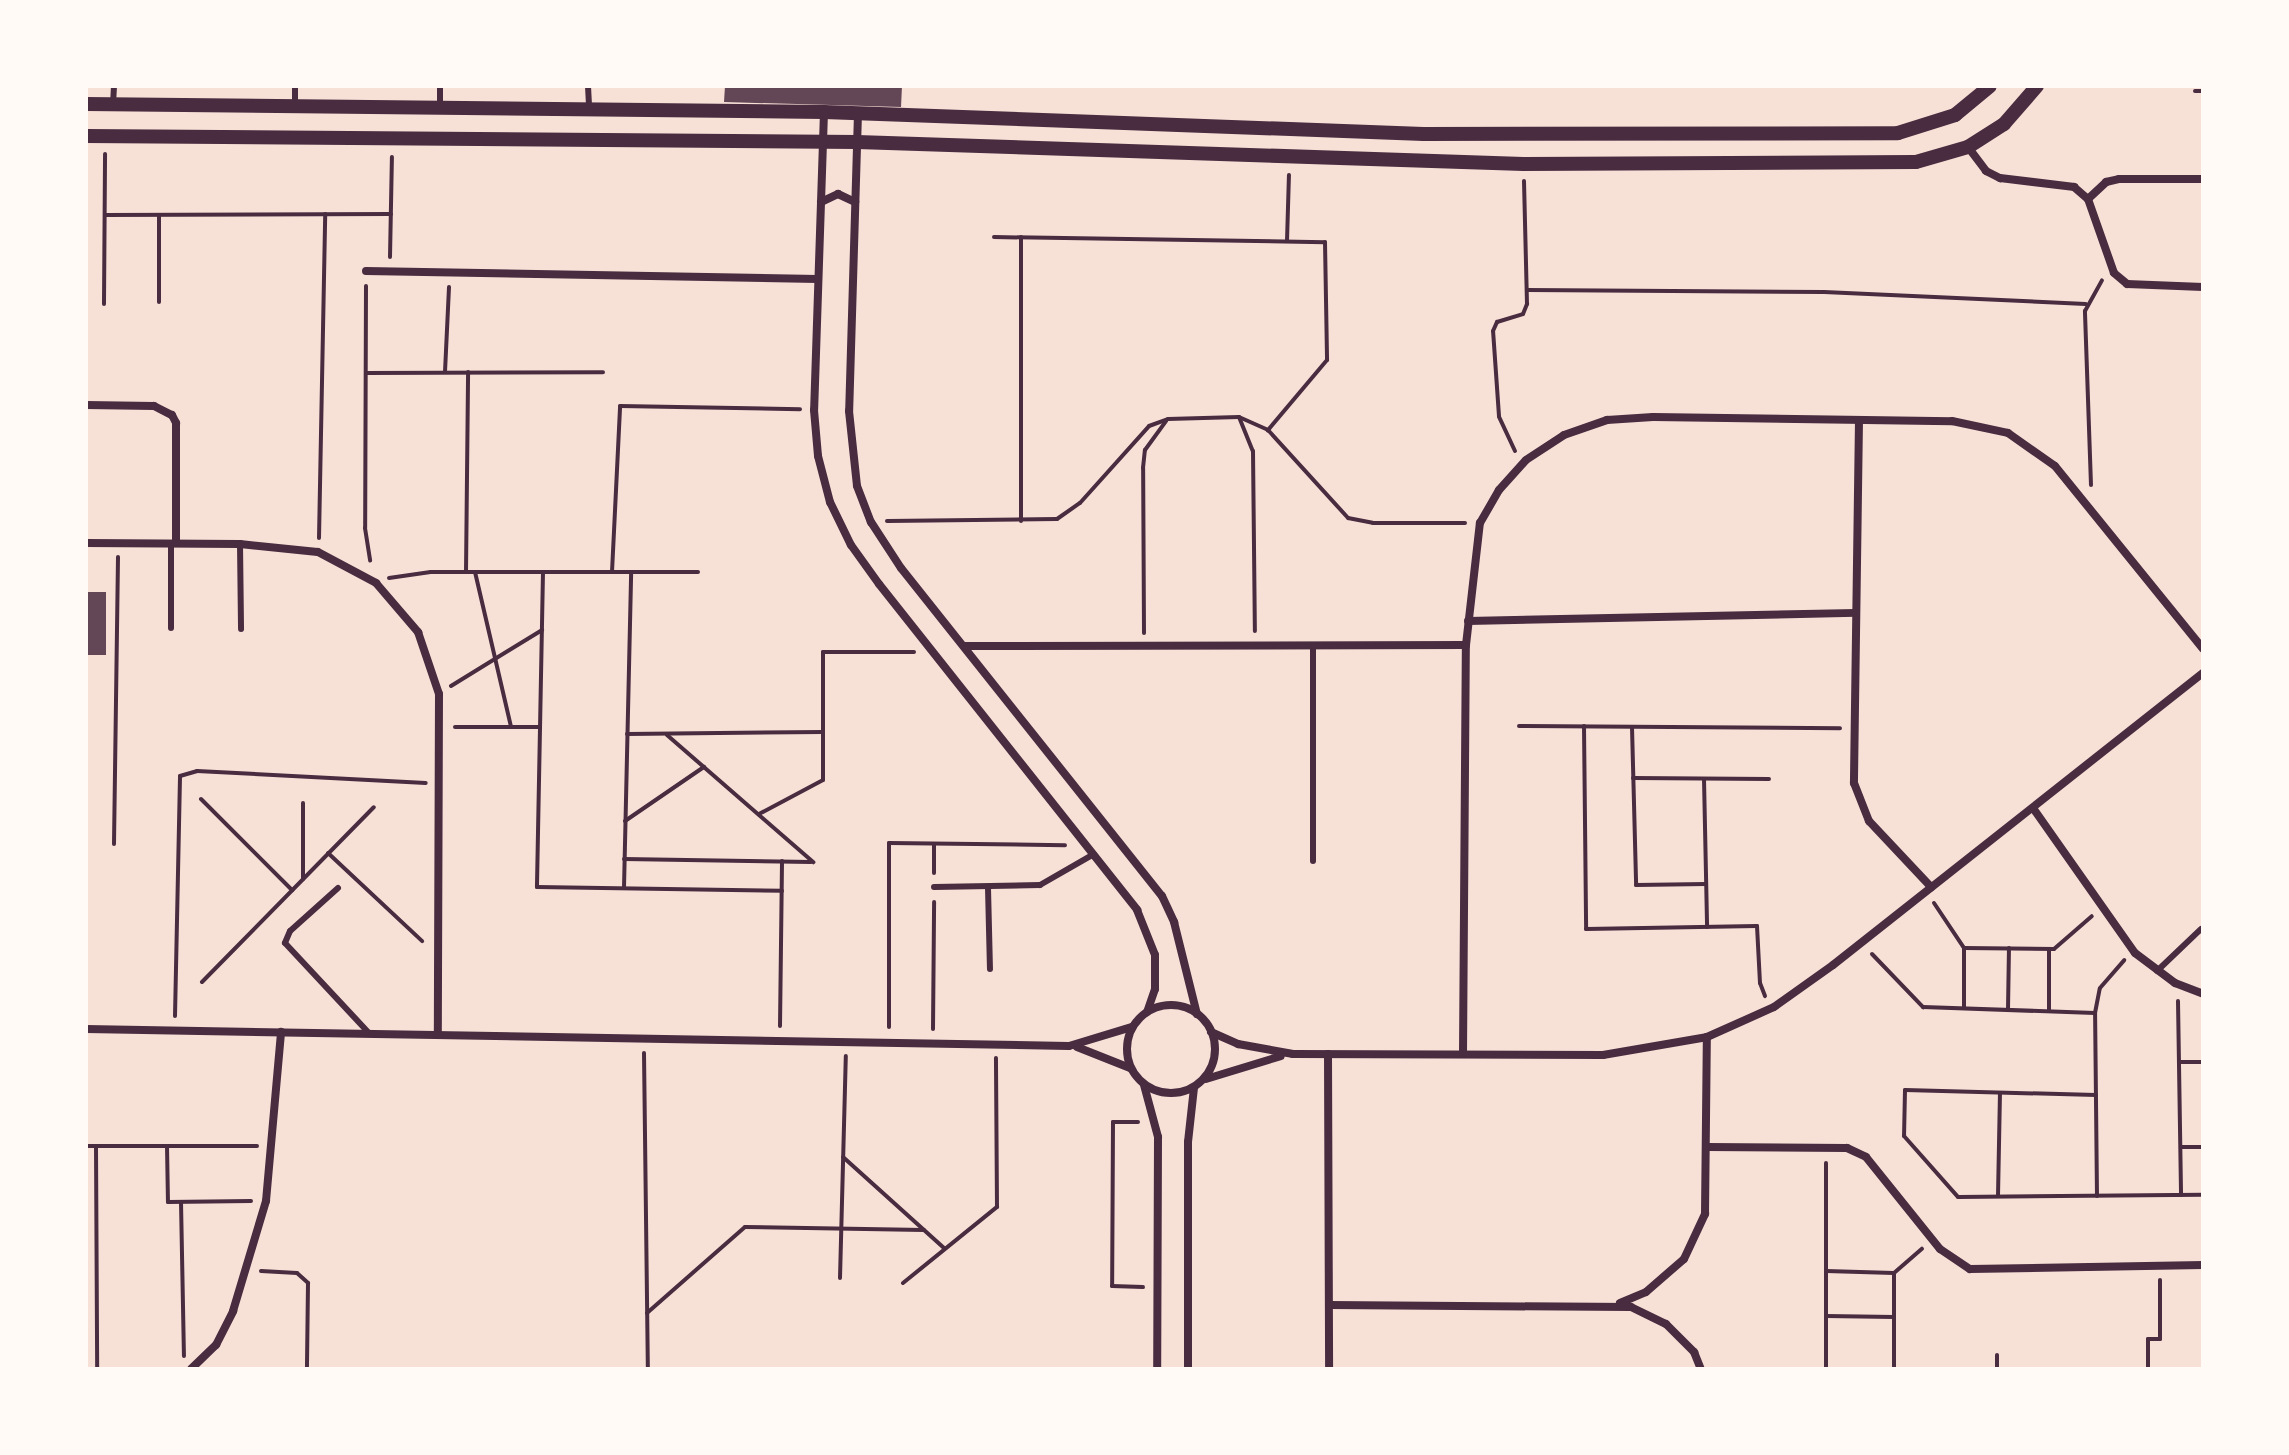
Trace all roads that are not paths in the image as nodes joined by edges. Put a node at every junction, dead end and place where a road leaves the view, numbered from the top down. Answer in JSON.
{"nodes":[{"id":1,"x":114,"y":86,"type":"edge"},
{"id":2,"x":295,"y":86,"type":"edge"},
{"id":3,"x":440,"y":86,"type":"edge"},
{"id":4,"x":588,"y":86,"type":"edge"},
{"id":5,"x":1990,"y":86,"type":"edge"},
{"id":6,"x":2037,"y":86,"type":"edge"},
{"id":7,"x":86,"y":104,"type":"edge"},
{"id":8,"x":113,"y":105,"type":"junction"},
{"id":9,"x":295,"y":105,"type":"junction"},
{"id":10,"x":440,"y":106,"type":"junction"},
{"id":11,"x":589,"y":108,"type":"junction"},
{"id":12,"x":824,"y":112,"type":"junction"},
{"id":13,"x":858,"y":113,"type":"junction"},
{"id":14,"x":86,"y":136,"type":"edge"},
{"id":15,"x":823,"y":142,"type":"junction"},
{"id":16,"x":857,"y":142,"type":"junction"},
{"id":17,"x":1968,"y":147,"type":"junction"},
{"id":18,"x":2203,"y":179,"type":"edge"},
{"id":19,"x":2088,"y":199,"type":"junction"},
{"id":20,"x":821,"y":202,"type":"junction"},
{"id":21,"x":855,"y":202,"type":"junction"},
{"id":22,"x":366,"y":271,"type":"road end"},
{"id":23,"x":818,"y":279,"type":"junction"},
{"id":24,"x":2203,"y":287,"type":"edge"},
{"id":25,"x":86,"y":405,"type":"edge"},
{"id":26,"x":1859,"y":420,"type":"junction"},
{"id":27,"x":86,"y":543,"type":"edge"},
{"id":28,"x":173,"y":543,"type":"junction"},
{"id":29,"x":240,"y":544,"type":"junction"},
{"id":30,"x":1856,"y":613,"type":"junction"},
{"id":31,"x":1468,"y":621,"type":"junction"},
{"id":32,"x":171,"y":628,"type":"dead end"},
{"id":33,"x":241,"y":629,"type":"dead end"},
{"id":34,"x":1313,"y":645,"type":"junction"},
{"id":35,"x":1466,"y":645,"type":"junction"},
{"id":36,"x":964,"y":646,"type":"junction"},
{"id":37,"x":2203,"y":649,"type":"edge"},
{"id":38,"x":2203,"y":673,"type":"edge"},
{"id":39,"x":2033,"y":808,"type":"junction"},
{"id":40,"x":1094,"y":854,"type":"junction"},
{"id":41,"x":1313,"y":861,"type":"dead end"},
{"id":42,"x":934,"y":887,"type":"road end"},
{"id":43,"x":338,"y":888,"type":"dead end"},
{"id":44,"x":988,"y":888,"type":"junction"},
{"id":45,"x":1929,"y":889,"type":"junction"},
{"id":46,"x":2201,"y":929,"type":"dead end"},
{"id":47,"x":990,"y":969,"type":"dead end"},
{"id":48,"x":2157,"y":972,"type":"junction"},
{"id":49,"x":2203,"y":994,"type":"edge"},
{"id":50,"x":1147,"y":1012,"type":"junction"},
{"id":51,"x":1197,"y":1014,"type":"junction"},
{"id":52,"x":1132,"y":1027,"type":"junction"},
{"id":53,"x":86,"y":1029,"type":"edge"},
{"id":54,"x":281,"y":1032,"type":"junction"},
{"id":55,"x":1211,"y":1032,"type":"junction"},
{"id":56,"x":369,"y":1033,"type":"junction"},
{"id":57,"x":438,"y":1035,"type":"junction"},
{"id":58,"x":1707,"y":1037,"type":"junction"},
{"id":59,"x":1069,"y":1046,"type":"junction"},
{"id":60,"x":1293,"y":1054,"type":"junction"},
{"id":61,"x":1328,"y":1054,"type":"junction"},
{"id":62,"x":1463,"y":1054,"type":"junction"},
{"id":63,"x":1130,"y":1068,"type":"junction"},
{"id":64,"x":1204,"y":1080,"type":"junction"},
{"id":65,"x":1144,"y":1085,"type":"junction"},
{"id":66,"x":1194,"y":1088,"type":"junction"},
{"id":67,"x":1707,"y":1147,"type":"junction"},
{"id":68,"x":2203,"y":1265,"type":"edge"},
{"id":69,"x":1329,"y":1305,"type":"junction"},
{"id":70,"x":1612,"y":1306,"type":"junction"},
{"id":71,"x":190,"y":1369,"type":"edge"},
{"id":72,"x":1157,"y":1369,"type":"edge"},
{"id":73,"x":1188,"y":1369,"type":"edge"},
{"id":74,"x":1329,"y":1369,"type":"edge"},
{"id":75,"x":1701,"y":1369,"type":"edge"}],
"edges":[{"from":1,"to":8,"type":"lane"},
{"from":2,"to":9,"type":"lane"},
{"from":3,"to":10,"type":"lane"},
{"from":4,"to":11,"type":"lane"},
{"from":5,"to":13,"type":"street"},
{"from":6,"to":17,"type":"street"},
{"from":7,"to":8,"type":"street"},
{"from":8,"to":9,"type":"street"},
{"from":9,"to":10,"type":"street"},
{"from":10,"to":11,"type":"street"},
{"from":11,"to":12,"type":"street"},
{"from":12,"to":13,"type":"street"},
{"from":12,"to":15,"type":"street"},
{"from":13,"to":16,"type":"street"},
{"from":14,"to":15,"type":"street"},
{"from":15,"to":16,"type":"street"},
{"from":15,"to":20,"type":"street"},
{"from":16,"to":17,"type":"street"},
{"from":16,"to":21,"type":"street"},
{"from":17,"to":19,"type":"street"},
{"from":18,"to":19,"type":"street"},
{"from":19,"to":24,"type":"street"},
{"from":20,"to":21,"type":"street"},
{"from":20,"to":23,"type":"street"},
{"from":21,"to":36,"type":"street"},
{"from":22,"to":23,"type":"street"},
{"from":23,"to":40,"type":"street"},
{"from":25,"to":28,"type":"street"},
{"from":26,"to":30,"type":"street"},
{"from":26,"to":31,"type":"street"},
{"from":26,"to":37,"type":"street"},
{"from":27,"to":28,"type":"street"},
{"from":28,"to":29,"type":"street"},
{"from":28,"to":32,"type":"lane"},
{"from":29,"to":33,"type":"lane"},
{"from":29,"to":57,"type":"street"},
{"from":30,"to":31,"type":"street"},
{"from":30,"to":45,"type":"street"},
{"from":31,"to":35,"type":"street"},
{"from":34,"to":35,"type":"street"},
{"from":34,"to":36,"type":"street"},
{"from":34,"to":41,"type":"lane"},
{"from":35,"to":62,"type":"street"},
{"from":36,"to":51,"type":"street"},
{"from":38,"to":39,"type":"street"},
{"from":39,"to":45,"type":"street"},
{"from":39,"to":48,"type":"street"},
{"from":40,"to":44,"type":"lane"},
{"from":40,"to":50,"type":"street"},
{"from":42,"to":44,"type":"lane"},
{"from":43,"to":56,"type":"lane"},
{"from":44,"to":47,"type":"lane"},
{"from":45,"to":58,"type":"street"},
{"from":46,"to":48,"type":"lane"},
{"from":48,"to":49,"type":"street"},
{"from":50,"to":51,"type":"street"},
{"from":50,"to":52,"type":"street"},
{"from":51,"to":55,"type":"street"},
{"from":52,"to":59,"type":"street"},
{"from":52,"to":63,"type":"street"},
{"from":53,"to":54,"type":"street"},
{"from":54,"to":56,"type":"street"},
{"from":54,"to":71,"type":"street"},
{"from":55,"to":60,"type":"street"},
{"from":55,"to":64,"type":"street"},
{"from":56,"to":57,"type":"street"},
{"from":57,"to":59,"type":"street"},
{"from":58,"to":62,"type":"street"},
{"from":58,"to":67,"type":"street"},
{"from":59,"to":63,"type":"street"},
{"from":60,"to":61,"type":"street"},
{"from":60,"to":64,"type":"street"},
{"from":61,"to":62,"type":"street"},
{"from":61,"to":69,"type":"street"},
{"from":63,"to":65,"type":"street"},
{"from":64,"to":66,"type":"street"},
{"from":65,"to":66,"type":"street"},
{"from":65,"to":72,"type":"street"},
{"from":66,"to":73,"type":"street"},
{"from":67,"to":68,"type":"street"},
{"from":67,"to":70,"type":"street"},
{"from":69,"to":70,"type":"street"},
{"from":69,"to":74,"type":"street"},
{"from":70,"to":75,"type":"street"}]}
